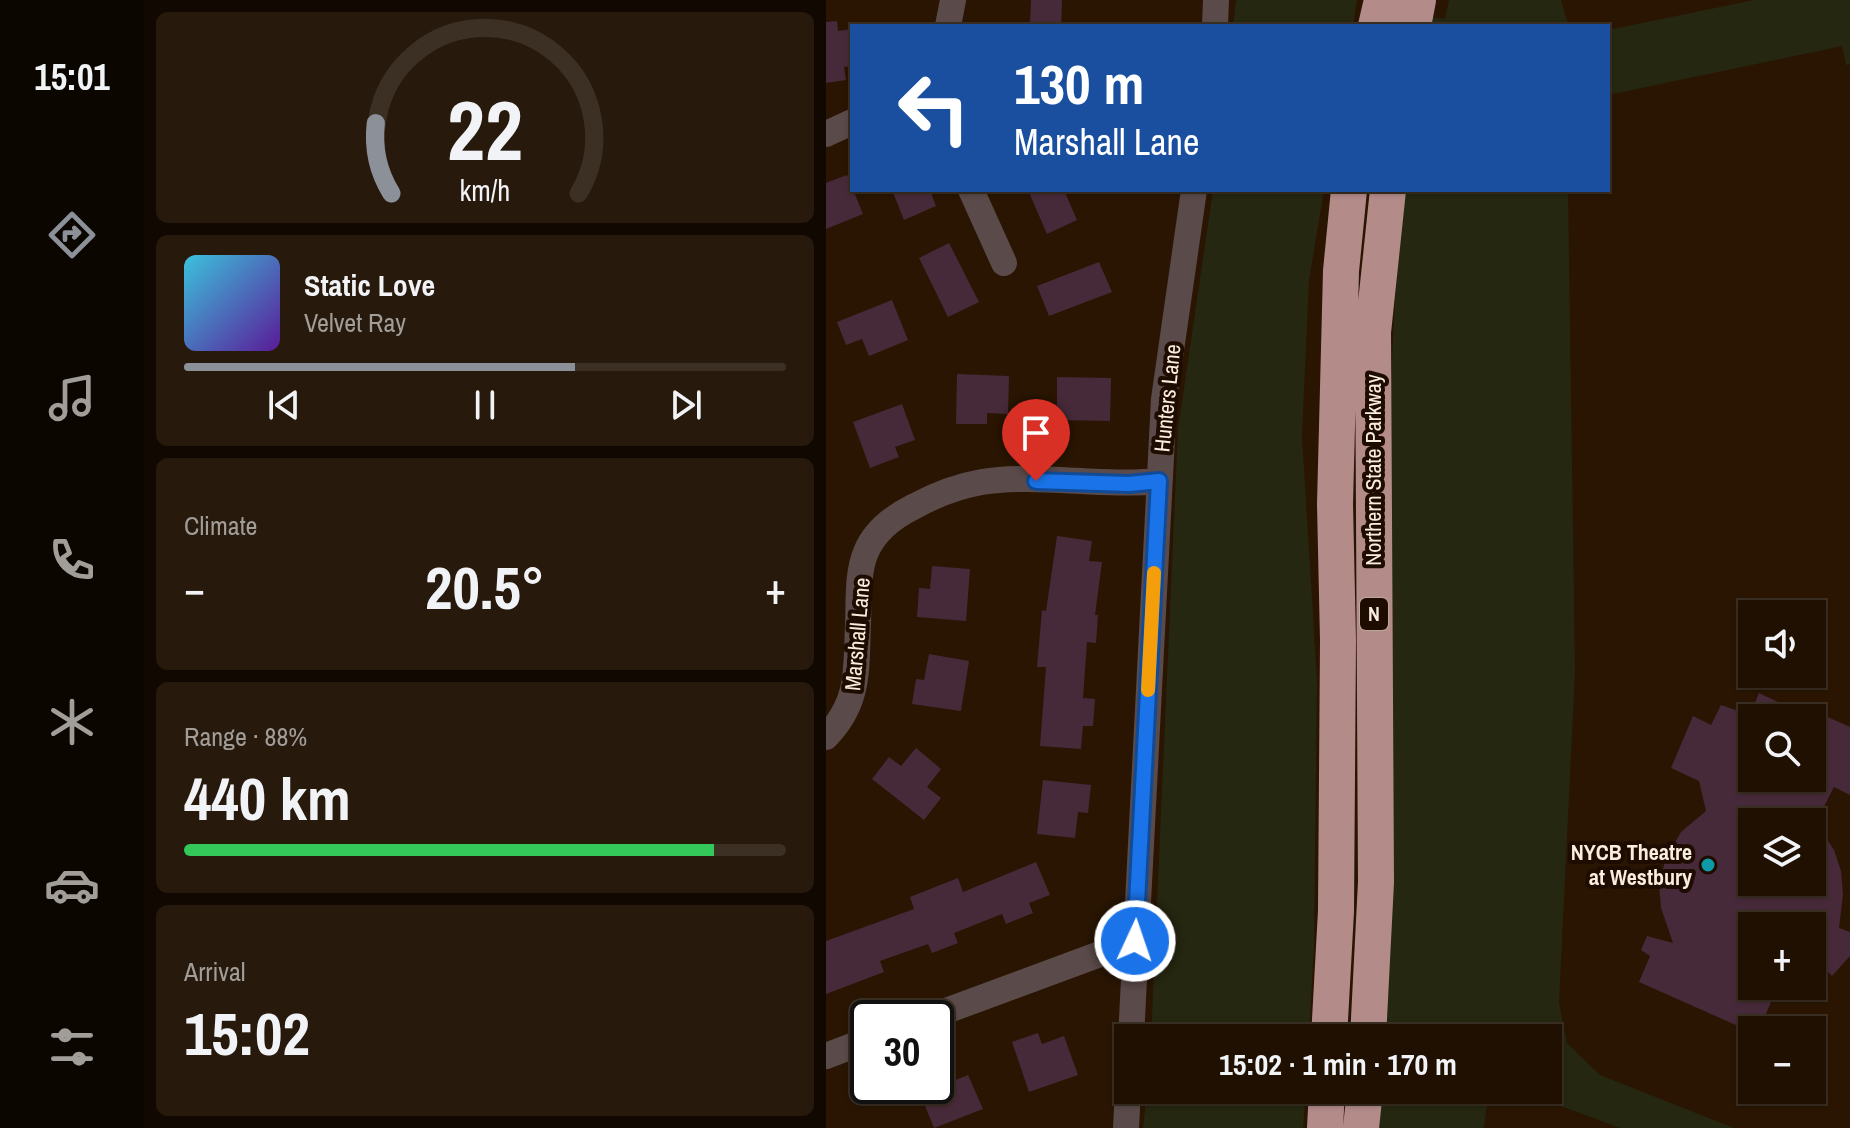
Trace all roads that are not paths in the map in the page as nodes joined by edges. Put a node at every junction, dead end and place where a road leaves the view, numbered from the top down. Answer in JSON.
{"nodes":[{"id":1,"x":953,"y":0,"type":"edge"},
{"id":2,"x":1216,"y":0,"type":"edge"},
{"id":3,"x":1382,"y":0,"type":"edge"},
{"id":4,"x":1418,"y":0,"type":"edge"},
{"id":5,"x":948,"y":24,"type":"edge"},
{"id":6,"x":1215,"y":24,"type":"edge"},
{"id":7,"x":1376,"y":24,"type":"edge"},
{"id":8,"x":1413,"y":24,"type":"edge"},
{"id":9,"x":850,"y":123,"type":"edge"},
{"id":10,"x":826,"y":134,"type":"edge"},
{"id":11,"x":972,"y":192,"type":"edge"},
{"id":12,"x":1194,"y":192,"type":"edge"},
{"id":13,"x":1349,"y":192,"type":"edge"},
{"id":14,"x":1388,"y":192,"type":"edge"},
{"id":15,"x":1004,"y":263,"type":"dead end"},
{"id":16,"x":1159,"y":481,"type":"junction"},
{"id":17,"x":826,"y":737,"type":"edge"},
{"id":18,"x":1135,"y":941,"type":"junction"},
{"id":19,"x":954,"y":1008,"type":"edge"},
{"id":20,"x":1132,"y":1024,"type":"edge"},
{"id":21,"x":1330,"y":1024,"type":"edge"},
{"id":22,"x":1369,"y":1024,"type":"edge"},
{"id":23,"x":850,"y":1047,"type":"edge"},
{"id":24,"x":826,"y":1056,"type":"edge"},
{"id":25,"x":1127,"y":1104,"type":"edge"},
{"id":26,"x":1326,"y":1104,"type":"edge"},
{"id":27,"x":1364,"y":1104,"type":"edge"},
{"id":28,"x":1126,"y":1128,"type":"edge"},
{"id":29,"x":1325,"y":1128,"type":"edge"},
{"id":30,"x":1361,"y":1128,"type":"edge"}],
"edges":[{"from":1,"to":5,"type":"street"},
{"from":2,"to":6,"type":"street"},
{"from":3,"to":7,"type":"highway"},
{"from":4,"to":8,"type":"highway"},
{"from":9,"to":10,"type":"street"},
{"from":11,"to":15,"type":"street"},
{"from":12,"to":16,"type":"street","name":"Hunters Lane"},
{"from":13,"to":21,"type":"highway","name":"Northern State Parkway","number":"N"},
{"from":14,"to":22,"type":"highway","name":"Northern State Parkway","number":"N"},
{"from":16,"to":17,"type":"street","name":"Marshall Lane"},
{"from":16,"to":18,"type":"street","name":"Hunters Lane"},
{"from":18,"to":19,"type":"street"},
{"from":18,"to":20,"type":"street","name":"Hunters Lane"},
{"from":23,"to":24,"type":"street"},
{"from":25,"to":28,"type":"street"},
{"from":26,"to":29,"type":"highway"},
{"from":27,"to":30,"type":"highway"}]}
